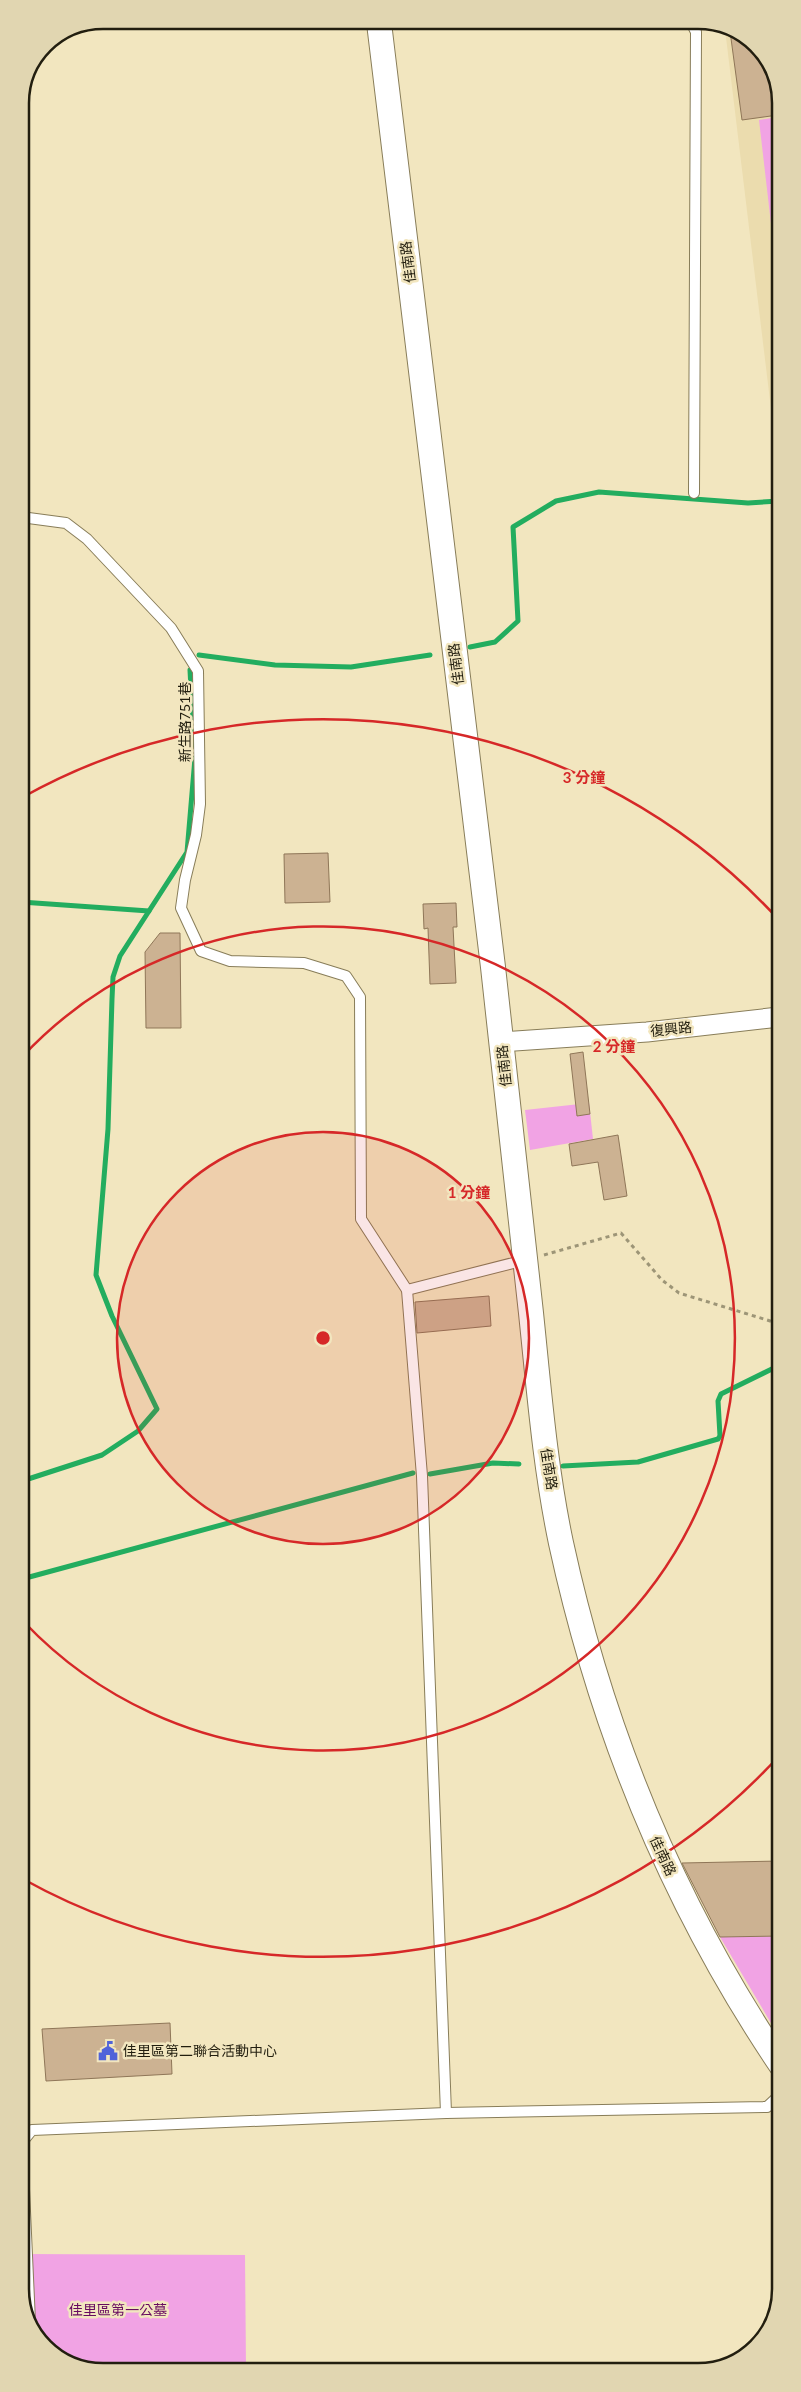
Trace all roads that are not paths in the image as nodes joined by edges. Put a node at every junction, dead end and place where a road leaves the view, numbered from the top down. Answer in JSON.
{"nodes":[{"id":1,"x":380,"y":29,"type":"edge"},
{"id":2,"x":694,"y":29,"type":"edge"},
{"id":3,"x":694,"y":493,"type":"dead end"},
{"id":4,"x":29,"y":518,"type":"edge"},
{"id":5,"x":772,"y":1018,"type":"edge"},
{"id":6,"x":502,"y":1042,"type":"junction"},
{"id":7,"x":525,"y":1260,"type":"junction"},
{"id":8,"x":407,"y":1290,"type":"junction"},
{"id":9,"x":772,"y":2051,"type":"edge"},
{"id":10,"x":772,"y":2102,"type":"edge"},
{"id":11,"x":446,"y":2113,"type":"junction"},
{"id":12,"x":29,"y":2134,"type":"edge"}],
"edges":[{"from":1,"to":6,"type":"street","name":"佳南路"},
{"from":2,"to":3,"type":"lane"},
{"from":4,"to":8,"type":"lane","name":"新生路751巷"},
{"from":5,"to":6,"type":"street","name":"復興路"},
{"from":6,"to":7,"type":"street","name":"佳南路"},
{"from":7,"to":8,"type":"lane"},
{"from":7,"to":9,"type":"street","name":"佳南路"},
{"from":8,"to":11,"type":"lane"},
{"from":10,"to":11,"type":"lane"},
{"from":11,"to":12,"type":"lane"}]}
